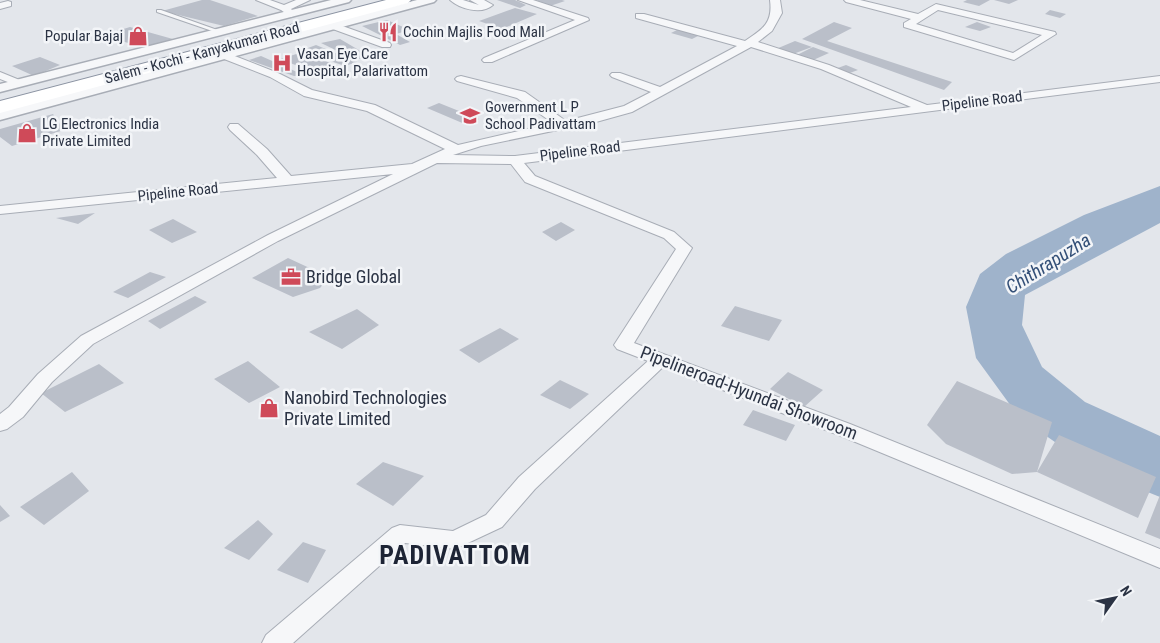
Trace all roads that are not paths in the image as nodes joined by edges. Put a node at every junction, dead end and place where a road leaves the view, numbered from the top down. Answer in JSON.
{"nodes":[{"id":1,"x":261,"y":0,"type":"edge"},
{"id":2,"x":305,"y":0,"type":"edge"},
{"id":3,"x":346,"y":0,"type":"edge"},
{"id":4,"x":374,"y":0,"type":"edge"},
{"id":5,"x":403,"y":0,"type":"edge"},
{"id":6,"x":430,"y":0,"type":"edge"},
{"id":7,"x":455,"y":0,"type":"edge"},
{"id":8,"x":476,"y":0,"type":"edge"},
{"id":9,"x":523,"y":0,"type":"edge"},
{"id":10,"x":778,"y":0,"type":"edge"},
{"id":11,"x":849,"y":0,"type":"edge"},
{"id":12,"x":159,"y":11,"type":"dead end"},
{"id":13,"x":288,"y":11,"type":"junction"},
{"id":14,"x":640,"y":16,"type":"dead end"},
{"id":15,"x":920,"y":18,"type":"junction"},
{"id":16,"x":334,"y":26,"type":"junction"},
{"id":17,"x":220,"y":32,"type":"junction"},
{"id":18,"x":386,"y":44,"type":"dead end"},
{"id":19,"x":748,"y":44,"type":"junction"},
{"id":20,"x":223,"y":55,"type":"junction"},
{"id":21,"x":488,"y":60,"type":"dead end"},
{"id":22,"x":0,"y":75,"type":"edge"},
{"id":23,"x":616,"y":75,"type":"dead end"},
{"id":24,"x":462,"y":79,"type":"dead end"},
{"id":25,"x":1160,"y":79,"type":"edge"},
{"id":26,"x":18,"y":83,"type":"junction"},
{"id":27,"x":0,"y":88,"type":"edge"},
{"id":28,"x":661,"y":91,"type":"junction"},
{"id":29,"x":0,"y":97,"type":"edge"},
{"id":30,"x":0,"y":107,"type":"edge"},
{"id":31,"x":925,"y":108,"type":"junction"},
{"id":32,"x":0,"y":115,"type":"edge"},
{"id":33,"x":562,"y":124,"type":"junction"},
{"id":34,"x":234,"y":127,"type":"dead end"},
{"id":35,"x":456,"y":149,"type":"junction"},
{"id":36,"x":436,"y":160,"type":"junction"},
{"id":37,"x":515,"y":160,"type":"junction"},
{"id":38,"x":415,"y":168,"type":"junction"},
{"id":39,"x":287,"y":180,"type":"junction"},
{"id":40,"x":0,"y":210,"type":"edge"},
{"id":41,"x":661,"y":359,"type":"junction"},
{"id":42,"x":0,"y":424,"type":"edge"},
{"id":43,"x":1160,"y":559,"type":"edge"},
{"id":44,"x":275,"y":643,"type":"edge"}],
"edges":[{"from":1,"to":13,"type":"street"},
{"from":2,"to":13,"type":"street"},
{"from":3,"to":13,"type":"street"},
{"from":4,"to":29,"type":"highway","name":"Salem - Kochi - Kanyakumari Road"},
{"from":5,"to":30,"type":"highway","name":"Salem - Kochi - Kanyakumari Road"},
{"from":6,"to":16,"type":"street"},
{"from":7,"to":8,"type":"street"},
{"from":9,"to":21,"type":"street"},
{"from":10,"to":19,"type":"street"},
{"from":11,"to":15,"type":"street"},
{"from":12,"to":17,"type":"lane"},
{"from":13,"to":17,"type":"street"},
{"from":14,"to":19,"type":"street"},
{"from":15,"to":15,"type":"street"},
{"from":16,"to":18,"type":"street"},
{"from":16,"to":20,"type":"street"},
{"from":17,"to":26,"type":"street"},
{"from":19,"to":28,"type":"street"},
{"from":19,"to":31,"type":"street"},
{"from":20,"to":32,"type":"street"},
{"from":20,"to":35,"type":"street"},
{"from":22,"to":26,"type":"street"},
{"from":23,"to":28,"type":"street"},
{"from":24,"to":33,"type":"street"},
{"from":25,"to":31,"type":"street","name":"Pipeline Road"},
{"from":26,"to":27,"type":"street"},
{"from":28,"to":33,"type":"street"},
{"from":31,"to":37,"type":"street","name":"Pipeline Road"},
{"from":33,"to":35,"type":"street"},
{"from":34,"to":39,"type":"street"},
{"from":35,"to":38,"type":"street"},
{"from":36,"to":37,"type":"street","name":"Pipeline Road"},
{"from":36,"to":38,"type":"street","name":"Pipeline Road"},
{"from":36,"to":42,"type":"street"},
{"from":37,"to":41,"type":"street","name":"Pipelineroad-Hyundai Showroom"},
{"from":38,"to":39,"type":"street","name":"Pipeline Road"},
{"from":39,"to":40,"type":"street","name":"Pipeline Road"},
{"from":41,"to":43,"type":"street","name":"Pipelineroad-Hyundai Showroom"},
{"from":41,"to":44,"type":"street"}]}
